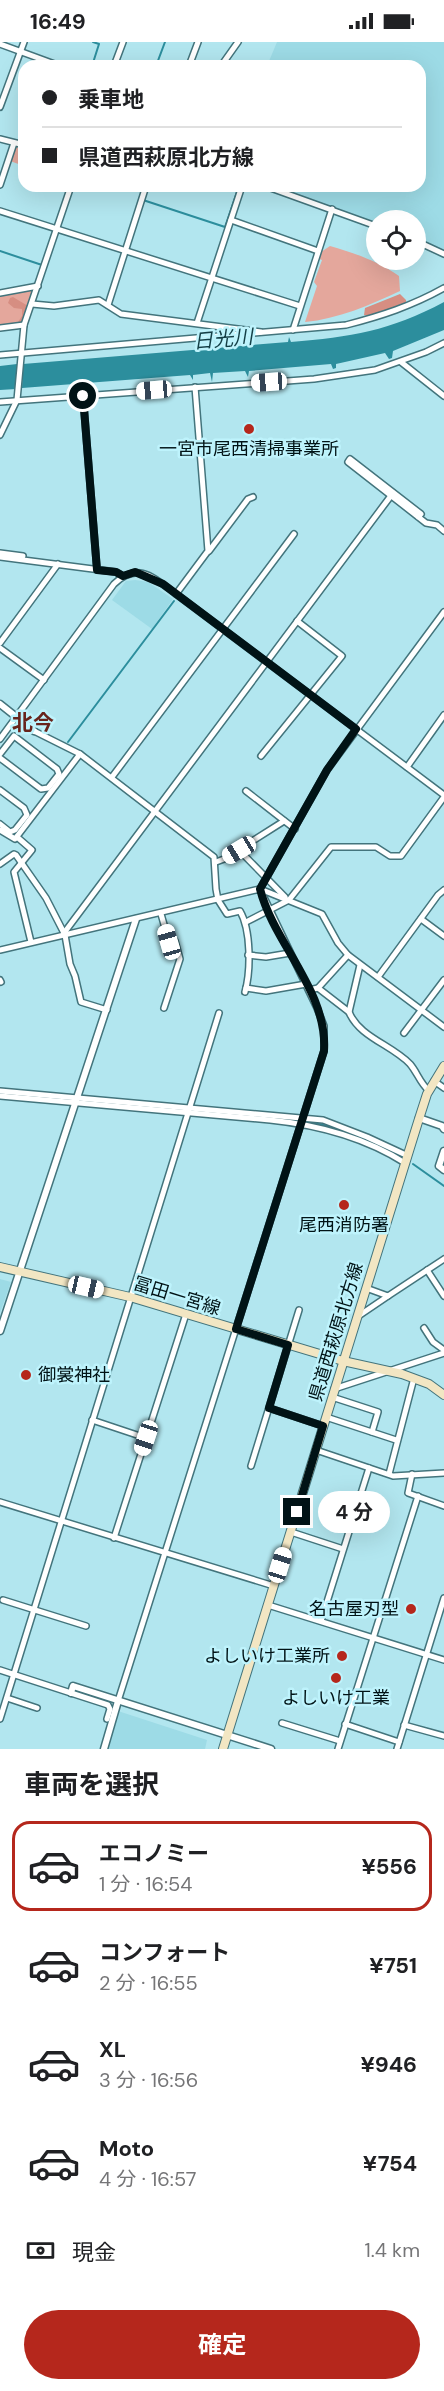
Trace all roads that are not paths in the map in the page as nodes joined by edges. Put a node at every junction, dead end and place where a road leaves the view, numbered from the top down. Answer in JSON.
{"nodes":[{"id":1,"x":24,"y":42,"type":"edge"},
{"id":2,"x":123,"y":42,"type":"edge"},
{"id":3,"x":198,"y":42,"type":"edge"},
{"id":4,"x":238,"y":42,"type":"edge"},
{"id":5,"x":0,"y":44,"type":"edge"},
{"id":6,"x":21,"y":51,"type":"junction"},
{"id":7,"x":44,"y":60,"type":"edge"},
{"id":8,"x":116,"y":60,"type":"edge"},
{"id":9,"x":191,"y":60,"type":"edge"},
{"id":10,"x":225,"y":60,"type":"edge"},
{"id":11,"x":0,"y":107,"type":"edge"},
{"id":12,"x":0,"y":139,"type":"edge"},
{"id":13,"x":14,"y":143,"type":"junction"},
{"id":14,"x":18,"y":144,"type":"edge"},
{"id":15,"x":0,"y":185,"type":"edge"},
{"id":16,"x":69,"y":192,"type":"edge"},
{"id":17,"x":144,"y":192,"type":"edge"},
{"id":18,"x":240,"y":192,"type":"edge"},
{"id":19,"x":282,"y":192,"type":"edge"},
{"id":20,"x":332,"y":209,"type":"junction"},
{"id":21,"x":0,"y":211,"type":"edge"},
{"id":22,"x":231,"y":220,"type":"junction"},
{"id":23,"x":366,"y":222,"type":"edge"},
{"id":24,"x":57,"y":230,"type":"junction"},
{"id":25,"x":426,"y":246,"type":"edge"},
{"id":26,"x":124,"y":251,"type":"junction"},
{"id":27,"x":318,"y":252,"type":"junction"},
{"id":28,"x":444,"y":254,"type":"edge"},
{"id":29,"x":212,"y":279,"type":"junction"},
{"id":30,"x":38,"y":286,"type":"junction"},
{"id":31,"x":444,"y":288,"type":"edge"},
{"id":32,"x":0,"y":293,"type":"edge"},
{"id":33,"x":32,"y":304,"type":"junction"},
{"id":34,"x":108,"y":305,"type":"junction"},
{"id":35,"x":300,"y":306,"type":"junction"},
{"id":36,"x":197,"y":323,"type":"junction"},
{"id":37,"x":24,"y":326,"type":"junction"},
{"id":38,"x":0,"y":328,"type":"edge"},
{"id":39,"x":292,"y":330,"type":"junction"},
{"id":40,"x":262,"y":333,"type":"junction"},
{"id":41,"x":444,"y":343,"type":"edge"},
{"id":42,"x":20,"y":354,"type":"junction"},
{"id":43,"x":0,"y":355,"type":"edge"},
{"id":44,"x":401,"y":362,"type":"junction"},
{"id":45,"x":195,"y":387,"type":"junction"},
{"id":46,"x":83,"y":396,"type":"junction"},
{"id":47,"x":444,"y":396,"type":"edge"},
{"id":48,"x":17,"y":400,"type":"junction"},
{"id":49,"x":0,"y":402,"type":"edge"},
{"id":50,"x":0,"y":435,"type":"edge"},
{"id":51,"x":392,"y":494,"type":"junction"},
{"id":52,"x":253,"y":497,"type":"dead end"},
{"id":53,"x":444,"y":531,"type":"edge"},
{"id":54,"x":294,"y":534,"type":"dead end"},
{"id":55,"x":208,"y":551,"type":"junction"},
{"id":56,"x":0,"y":555,"type":"edge"},
{"id":57,"x":58,"y":564,"type":"junction"},
{"id":58,"x":97,"y":568,"type":"junction"},
{"id":59,"x":123,"y":576,"type":"junction"},
{"id":60,"x":176,"y":594,"type":"junction"},
{"id":61,"x":444,"y":612,"type":"edge"},
{"id":62,"x":297,"y":621,"type":"junction"},
{"id":63,"x":223,"y":629,"type":"junction"},
{"id":64,"x":0,"y":643,"type":"edge"},
{"id":65,"x":0,"y":648,"type":"edge"},
{"id":66,"x":267,"y":662,"type":"junction"},
{"id":67,"x":44,"y":680,"type":"junction"},
{"id":68,"x":310,"y":694,"type":"junction"},
{"id":69,"x":0,"y":704,"type":"edge"},
{"id":70,"x":444,"y":715,"type":"edge"},
{"id":71,"x":16,"y":717,"type":"junction"},
{"id":72,"x":356,"y":729,"type":"junction"},
{"id":73,"x":34,"y":731,"type":"joint"},
{"id":74,"x":0,"y":739,"type":"edge"},
{"id":75,"x":80,"y":754,"type":"junction"},
{"id":76,"x":0,"y":756,"type":"edge"},
{"id":77,"x":261,"y":756,"type":"dead end"},
{"id":78,"x":407,"y":767,"type":"junction"},
{"id":79,"x":112,"y":777,"type":"junction"},
{"id":80,"x":0,"y":790,"type":"edge"},
{"id":81,"x":246,"y":791,"type":"dead end"},
{"id":82,"x":444,"y":796,"type":"edge"},
{"id":83,"x":156,"y":810,"type":"junction"},
{"id":84,"x":284,"y":821,"type":"junction"},
{"id":85,"x":0,"y":824,"type":"edge"},
{"id":86,"x":295,"y":829,"type":"junction"},
{"id":87,"x":0,"y":830,"type":"edge"},
{"id":88,"x":17,"y":837,"type":"junction"},
{"id":89,"x":239,"y":850,"type":"junction"},
{"id":90,"x":0,"y":855,"type":"edge"},
{"id":91,"x":3,"y":862,"type":"edge"},
{"id":92,"x":216,"y":862,"type":"junction"},
{"id":93,"x":22,"y":864,"type":"junction"},
{"id":94,"x":266,"y":879,"type":"junction"},
{"id":95,"x":260,"y":889,"type":"junction"},
{"id":96,"x":444,"y":890,"type":"edge"},
{"id":97,"x":218,"y":900,"type":"junction"},
{"id":98,"x":289,"y":900,"type":"junction"},
{"id":99,"x":269,"y":910,"type":"junction"},
{"id":100,"x":161,"y":914,"type":"junction"},
{"id":101,"x":136,"y":919,"type":"junction"},
{"id":102,"x":421,"y":919,"type":"junction"},
{"id":103,"x":246,"y":921,"type":"junction"},
{"id":104,"x":65,"y":934,"type":"junction"},
{"id":105,"x":444,"y":936,"type":"edge"},
{"id":106,"x":31,"y":942,"type":"junction"},
{"id":107,"x":0,"y":950,"type":"edge"},
{"id":108,"x":290,"y":953,"type":"junction"},
{"id":109,"x":248,"y":955,"type":"junction"},
{"id":110,"x":348,"y":955,"type":"junction"},
{"id":111,"x":360,"y":965,"type":"junction"},
{"id":112,"x":378,"y":977,"type":"junction"},
{"id":113,"x":444,"y":980,"type":"edge"},
{"id":114,"x":306,"y":984,"type":"junction"},
{"id":115,"x":318,"y":988,"type":"junction"},
{"id":116,"x":309,"y":990,"type":"junction"},
{"id":117,"x":164,"y":1008,"type":"dead end"},
{"id":118,"x":107,"y":1010,"type":"junction"},
{"id":119,"x":421,"y":1010,"type":"junction"},
{"id":120,"x":349,"y":1012,"type":"junction"},
{"id":121,"x":219,"y":1013,"type":"dead end"},
{"id":122,"x":444,"y":1027,"type":"edge"},
{"id":123,"x":404,"y":1033,"type":"dead end"},
{"id":124,"x":444,"y":1066,"type":"edge"},
{"id":125,"x":434,"y":1081,"type":"junction"},
{"id":126,"x":444,"y":1088,"type":"edge"},
{"id":127,"x":0,"y":1090,"type":"edge"},
{"id":128,"x":429,"y":1091,"type":"junction"},
{"id":129,"x":0,"y":1096,"type":"edge"},
{"id":130,"x":78,"y":1100,"type":"junction"},
{"id":131,"x":190,"y":1110,"type":"junction"},
{"id":132,"x":419,"y":1118,"type":"junction"},
{"id":133,"x":301,"y":1121,"type":"junction"},
{"id":134,"x":444,"y":1129,"type":"edge"},
{"id":135,"x":444,"y":1150,"type":"edge"},
{"id":136,"x":406,"y":1159,"type":"junction"},
{"id":137,"x":444,"y":1170,"type":"edge"},
{"id":138,"x":444,"y":1259,"type":"edge"},
{"id":139,"x":0,"y":1267,"type":"edge"},
{"id":140,"x":427,"y":1270,"type":"junction"},
{"id":141,"x":20,"y":1272,"type":"junction"},
{"id":142,"x":366,"y":1288,"type":"junction"},
{"id":143,"x":388,"y":1296,"type":"junction"},
{"id":144,"x":444,"y":1296,"type":"edge"},
{"id":145,"x":130,"y":1297,"type":"junction"},
{"id":146,"x":299,"y":1310,"type":"dead end"},
{"id":147,"x":186,"y":1314,"type":"junction"},
{"id":148,"x":357,"y":1317,"type":"junction"},
{"id":149,"x":424,"y":1328,"type":"dead end"},
{"id":150,"x":236,"y":1329,"type":"junction"},
{"id":151,"x":0,"y":1331,"type":"edge"},
{"id":152,"x":444,"y":1341,"type":"edge"},
{"id":153,"x":288,"y":1345,"type":"junction"},
{"id":154,"x":437,"y":1345,"type":"junction"},
{"id":155,"x":444,"y":1351,"type":"edge"},
{"id":156,"x":343,"y":1361,"type":"junction"},
{"id":157,"x":388,"y":1371,"type":"junction"},
{"id":158,"x":414,"y":1378,"type":"junction"},
{"id":159,"x":333,"y":1393,"type":"junction"},
{"id":160,"x":444,"y":1395,"type":"edge"},
{"id":161,"x":269,"y":1408,"type":"junction"},
{"id":162,"x":326,"y":1417,"type":"junction"},
{"id":163,"x":92,"y":1420,"type":"junction"},
{"id":164,"x":323,"y":1426,"type":"junction"},
{"id":165,"x":372,"y":1432,"type":"junction"},
{"id":166,"x":146,"y":1438,"type":"junction"},
{"id":167,"x":396,"y":1440,"type":"junction"},
{"id":168,"x":316,"y":1450,"type":"junction"},
{"id":169,"x":251,"y":1466,"type":"dead end"},
{"id":170,"x":369,"y":1468,"type":"junction"},
{"id":171,"x":444,"y":1473,"type":"edge"},
{"id":172,"x":389,"y":1474,"type":"junction"},
{"id":173,"x":412,"y":1474,"type":"junction"},
{"id":174,"x":418,"y":1496,"type":"junction"},
{"id":175,"x":0,"y":1502,"type":"edge"},
{"id":176,"x":444,"y":1506,"type":"edge"},
{"id":177,"x":61,"y":1520,"type":"junction"},
{"id":178,"x":291,"y":1532,"type":"junction"},
{"id":179,"x":114,"y":1538,"type":"junction"},
{"id":180,"x":344,"y":1549,"type":"junction"},
{"id":181,"x":165,"y":1553,"type":"junction"},
{"id":182,"x":274,"y":1586,"type":"junction"},
{"id":183,"x":444,"y":1598,"type":"edge"},
{"id":184,"x":3,"y":1600,"type":"dead end"},
{"id":185,"x":268,"y":1605,"type":"junction"},
{"id":186,"x":35,"y":1610,"type":"junction"},
{"id":187,"x":442,"y":1614,"type":"edge"},
{"id":188,"x":321,"y":1621,"type":"junction"},
{"id":189,"x":86,"y":1626,"type":"dead end"},
{"id":190,"x":372,"y":1638,"type":"junction"},
{"id":191,"x":427,"y":1654,"type":"junction"},
{"id":192,"x":444,"y":1660,"type":"edge"},
{"id":193,"x":0,"y":1670,"type":"edge"},
{"id":194,"x":14,"y":1675,"type":"junction"},
{"id":195,"x":71,"y":1693,"type":"junction"},
{"id":196,"x":7,"y":1698,"type":"junction"},
{"id":197,"x":118,"y":1701,"type":"junction"},
{"id":198,"x":37,"y":1708,"type":"dead end"},
{"id":199,"x":0,"y":1719,"type":"edge"},
{"id":200,"x":106,"y":1719,"type":"dead end"},
{"id":201,"x":282,"y":1723,"type":"dead end"},
{"id":202,"x":345,"y":1724,"type":"junction"},
{"id":203,"x":404,"y":1725,"type":"junction"},
{"id":204,"x":227,"y":1735,"type":"junction"},
{"id":205,"x":444,"y":1736,"type":"edge"},
{"id":206,"x":340,"y":1741,"type":"junction"},
{"id":207,"x":399,"y":1742,"type":"junction"},
{"id":208,"x":104,"y":1749,"type":"edge"},
{"id":209,"x":223,"y":1749,"type":"edge"},
{"id":210,"x":271,"y":1749,"type":"edge"},
{"id":211,"x":338,"y":1749,"type":"edge"},
{"id":212,"x":397,"y":1749,"type":"edge"}],
"edges":[{"from":1,"to":6,"type":"street"},
{"from":2,"to":8,"type":"street"},
{"from":3,"to":9,"type":"street"},
{"from":4,"to":10,"type":"street"},
{"from":5,"to":6,"type":"street"},
{"from":6,"to":7,"type":"street"},
{"from":6,"to":11,"type":"street"},
{"from":12,"to":13,"type":"street"},
{"from":13,"to":14,"type":"street"},
{"from":13,"to":15,"type":"street"},
{"from":16,"to":24,"type":"street"},
{"from":17,"to":26,"type":"street"},
{"from":18,"to":22,"type":"street"},
{"from":19,"to":20,"type":"street"},
{"from":20,"to":23,"type":"street"},
{"from":20,"to":27,"type":"street"},
{"from":21,"to":24,"type":"street"},
{"from":22,"to":27,"type":"street"},
{"from":22,"to":29,"type":"street"},
{"from":24,"to":26,"type":"street"},
{"from":24,"to":30,"type":"street"},
{"from":25,"to":28,"type":"street"},
{"from":26,"to":29,"type":"street"},
{"from":26,"to":34,"type":"street"},
{"from":27,"to":35,"type":"street"},
{"from":29,"to":35,"type":"street"},
{"from":29,"to":36,"type":"street"},
{"from":30,"to":32,"type":"street"},
{"from":30,"to":33,"type":"street"},
{"from":31,"to":39,"type":"street"},
{"from":33,"to":34,"type":"street"},
{"from":33,"to":37,"type":"street"},
{"from":34,"to":36,"type":"street"},
{"from":35,"to":39,"type":"street"},
{"from":36,"to":40,"type":"street"},
{"from":37,"to":38,"type":"street"},
{"from":37,"to":42,"type":"street"},
{"from":39,"to":40,"type":"street"},
{"from":40,"to":42,"type":"street"},
{"from":41,"to":44,"type":"street"},
{"from":42,"to":43,"type":"street"},
{"from":42,"to":48,"type":"street"},
{"from":44,"to":45,"type":"street"},
{"from":44,"to":47,"type":"street"},
{"from":45,"to":46,"type":"street"},
{"from":45,"to":55,"type":"street"},
{"from":46,"to":48,"type":"street"},
{"from":46,"to":58,"type":"street"},
{"from":48,"to":49,"type":"street"},
{"from":48,"to":50,"type":"street"},
{"from":51,"to":51,"type":"street"},
{"from":51,"to":53,"type":"street"},
{"from":51,"to":62,"type":"street"},
{"from":52,"to":55,"type":"street"},
{"from":54,"to":63,"type":"street"},
{"from":55,"to":60,"type":"street"},
{"from":56,"to":57,"type":"street"},
{"from":56,"to":58,"type":"street"},
{"from":57,"to":58,"type":"street"},
{"from":57,"to":64,"type":"street"},
{"from":58,"to":59,"type":"street"},
{"from":59,"to":60,"type":"street"},
{"from":59,"to":67,"type":"street"},
{"from":60,"to":63,"type":"street"},
{"from":61,"to":72,"type":"street"},
{"from":62,"to":66,"type":"street"},
{"from":62,"to":68,"type":"street"},
{"from":63,"to":66,"type":"street"},
{"from":63,"to":79,"type":"street"},
{"from":65,"to":67,"type":"street"},
{"from":66,"to":68,"type":"street"},
{"from":66,"to":83,"type":"street"},
{"from":67,"to":71,"type":"street"},
{"from":68,"to":72,"type":"street"},
{"from":68,"to":77,"type":"street"},
{"from":69,"to":71,"type":"street"},
{"from":70,"to":78,"type":"street"},
{"from":71,"to":73,"type":"street"},
{"from":71,"to":74,"type":"street"},
{"from":72,"to":78,"type":"street"},
{"from":72,"to":86,"type":"street"},
{"from":73,"to":75,"type":"street"},
{"from":75,"to":79,"type":"street"},
{"from":75,"to":88,"type":"street"},
{"from":76,"to":76,"type":"street"},
{"from":78,"to":82,"type":"street"},
{"from":79,"to":83,"type":"street"},
{"from":80,"to":85,"type":"street"},
{"from":81,"to":84,"type":"street"},
{"from":82,"to":98,"type":"street"},
{"from":83,"to":92,"type":"street"},
{"from":83,"to":104,"type":"street"},
{"from":84,"to":86,"type":"street"},
{"from":84,"to":89,"type":"street"},
{"from":86,"to":94,"type":"street"},
{"from":87,"to":88,"type":"street"},
{"from":88,"to":93,"type":"street"},
{"from":89,"to":92,"type":"street"},
{"from":89,"to":94,"type":"street"},
{"from":90,"to":91,"type":"street"},
{"from":91,"to":93,"type":"street"},
{"from":92,"to":97,"type":"street"},
{"from":93,"to":104,"type":"street"},
{"from":93,"to":106,"type":"street"},
{"from":94,"to":95,"type":"street"},
{"from":94,"to":98,"type":"street"},
{"from":95,"to":97,"type":"street"},
{"from":95,"to":98,"type":"street"},
{"from":95,"to":99,"type":"street"},
{"from":96,"to":102,"type":"street"},
{"from":97,"to":100,"type":"street"},
{"from":97,"to":103,"type":"street"},
{"from":98,"to":99,"type":"street"},
{"from":98,"to":110,"type":"street"},
{"from":99,"to":103,"type":"street"},
{"from":99,"to":108,"type":"street"},
{"from":100,"to":101,"type":"street"},
{"from":100,"to":117,"type":"street"},
{"from":101,"to":104,"type":"street"},
{"from":101,"to":118,"type":"street"},
{"from":102,"to":105,"type":"street"},
{"from":102,"to":112,"type":"street"},
{"from":103,"to":109,"type":"street"},
{"from":104,"to":106,"type":"street"},
{"from":104,"to":118,"type":"street"},
{"from":106,"to":107,"type":"street"},
{"from":108,"to":109,"type":"street"},
{"from":108,"to":114,"type":"street"},
{"from":109,"to":114,"type":"street"},
{"from":110,"to":111,"type":"street"},
{"from":110,"to":115,"type":"street"},
{"from":111,"to":112,"type":"street"},
{"from":111,"to":120,"type":"street"},
{"from":112,"to":119,"type":"street"},
{"from":113,"to":119,"type":"street"},
{"from":114,"to":116,"type":"street"},
{"from":115,"to":116,"type":"street"},
{"from":115,"to":120,"type":"street"},
{"from":116,"to":133,"type":"street"},
{"from":118,"to":130,"type":"street"},
{"from":119,"to":122,"type":"street"},
{"from":119,"to":123,"type":"street"},
{"from":120,"to":128,"type":"street"},
{"from":121,"to":131,"type":"street"},
{"from":124,"to":125,"type":"main road","name":"県道西萩原北方線"},
{"from":125,"to":126,"type":"street"},
{"from":125,"to":128,"type":"main road","name":"県道西萩原北方線"},
{"from":127,"to":130,"type":"street"},
{"from":128,"to":132,"type":"main road","name":"県道西萩原北方線"},
{"from":129,"to":130,"type":"street"},
{"from":130,"to":131,"type":"street"},
{"from":130,"to":141,"type":"street"},
{"from":131,"to":133,"type":"street"},
{"from":131,"to":145,"type":"street"},
{"from":132,"to":134,"type":"street"},
{"from":132,"to":136,"type":"main road","name":"県道西萩原北方線"},
{"from":133,"to":136,"type":"street"},
{"from":133,"to":150,"type":"street"},
{"from":135,"to":137,"type":"street"},
{"from":136,"to":142,"type":"main road","name":"県道西萩原北方線"},
{"from":138,"to":140,"type":"street"},
{"from":139,"to":141,"type":"main road","name":"冨田一宮線"},
{"from":140,"to":143,"type":"street"},
{"from":140,"to":144,"type":"street"},
{"from":141,"to":145,"type":"main road","name":"冨田一宮線"},
{"from":141,"to":151,"type":"street"},
{"from":142,"to":143,"type":"street"},
{"from":142,"to":148,"type":"main road","name":"県道西萩原北方線"},
{"from":143,"to":148,"type":"street"},
{"from":145,"to":147,"type":"main road","name":"冨田一宮線"},
{"from":145,"to":163,"type":"street"},
{"from":146,"to":153,"type":"street"},
{"from":147,"to":150,"type":"main road","name":"冨田一宮線"},
{"from":147,"to":166,"type":"street"},
{"from":148,"to":156,"type":"main road","name":"県道西萩原北方線"},
{"from":149,"to":154,"type":"street"},
{"from":150,"to":153,"type":"main road","name":"冨田一宮線"},
{"from":150,"to":181,"type":"street"},
{"from":152,"to":154,"type":"street"},
{"from":153,"to":156,"type":"main road","name":"冨田一宮線"},
{"from":153,"to":161,"type":"street"},
{"from":154,"to":155,"type":"street"},
{"from":155,"to":157,"type":"street"},
{"from":156,"to":157,"type":"main road","name":"冨田一宮線"},
{"from":156,"to":159,"type":"main road","name":"県道西萩原北方線"},
{"from":157,"to":158,"type":"main road","name":"冨田一宮線"},
{"from":157,"to":159,"type":"street"},
{"from":158,"to":160,"type":"main road","name":"冨田一宮線"},
{"from":158,"to":167,"type":"street"},
{"from":159,"to":162,"type":"main road","name":"県道西萩原北方線"},
{"from":159,"to":165,"type":"street"},
{"from":161,"to":164,"type":"street"},
{"from":161,"to":169,"type":"street"},
{"from":162,"to":164,"type":"main road","name":"県道西萩原北方線"},
{"from":162,"to":165,"type":"street"},
{"from":163,"to":166,"type":"street"},
{"from":163,"to":177,"type":"street"},
{"from":164,"to":168,"type":"main road","name":"県道西萩原北方線"},
{"from":165,"to":167,"type":"street"},
{"from":166,"to":179,"type":"street"},
{"from":167,"to":172,"type":"street"},
{"from":168,"to":170,"type":"street"},
{"from":168,"to":178,"type":"main road","name":"県道西萩原北方線"},
{"from":170,"to":172,"type":"street"},
{"from":170,"to":180,"type":"street"},
{"from":171,"to":173,"type":"street"},
{"from":172,"to":173,"type":"street"},
{"from":173,"to":174,"type":"street"},
{"from":174,"to":176,"type":"street"},
{"from":174,"to":190,"type":"street"},
{"from":175,"to":177,"type":"street"},
{"from":177,"to":179,"type":"street"},
{"from":177,"to":186,"type":"street"},
{"from":178,"to":180,"type":"street"},
{"from":178,"to":182,"type":"main road","name":"県道西萩原北方線"},
{"from":179,"to":181,"type":"street"},
{"from":180,"to":188,"type":"street"},
{"from":181,"to":182,"type":"street"},
{"from":181,"to":197,"type":"street"},
{"from":182,"to":185,"type":"main road","name":"県道西萩原北方線"},
{"from":183,"to":187,"type":"street"},
{"from":184,"to":186,"type":"street"},
{"from":185,"to":188,"type":"street"},
{"from":185,"to":204,"type":"main road","name":"県道西萩原北方線"},
{"from":186,"to":189,"type":"street"},
{"from":186,"to":194,"type":"street"},
{"from":187,"to":191,"type":"street"},
{"from":188,"to":190,"type":"street"},
{"from":190,"to":191,"type":"street"},
{"from":190,"to":202,"type":"street"},
{"from":191,"to":192,"type":"street"},
{"from":191,"to":203,"type":"street"},
{"from":193,"to":194,"type":"street"},
{"from":194,"to":195,"type":"street"},
{"from":194,"to":196,"type":"street"},
{"from":195,"to":197,"type":"street"},
{"from":195,"to":200,"type":"street"},
{"from":196,"to":198,"type":"street"},
{"from":196,"to":199,"type":"street"},
{"from":197,"to":204,"type":"street"},
{"from":197,"to":208,"type":"street"},
{"from":201,"to":206,"type":"street"},
{"from":202,"to":206,"type":"street"},
{"from":202,"to":207,"type":"street"},
{"from":203,"to":205,"type":"street"},
{"from":203,"to":207,"type":"street"},
{"from":204,"to":209,"type":"main road","name":"県道西萩原北方線"},
{"from":204,"to":210,"type":"street"},
{"from":206,"to":211,"type":"street"},
{"from":207,"to":212,"type":"street"}]}
